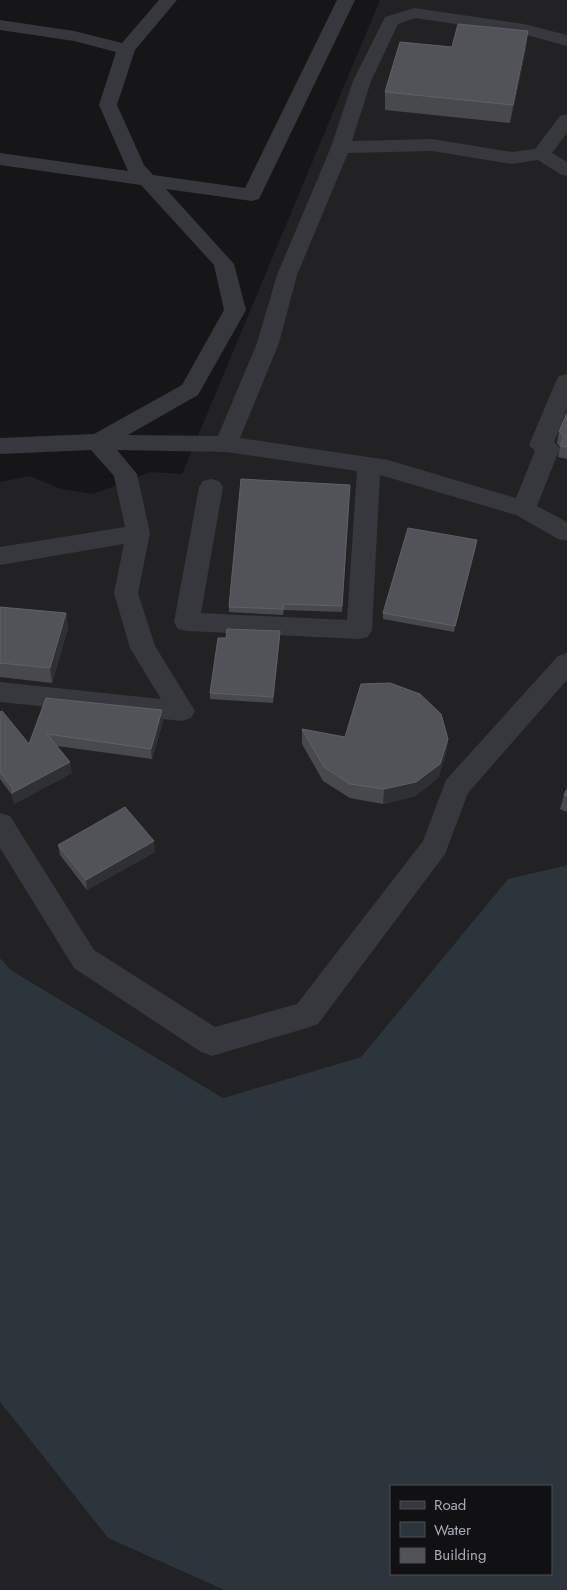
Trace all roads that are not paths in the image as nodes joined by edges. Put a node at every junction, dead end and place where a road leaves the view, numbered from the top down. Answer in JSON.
{"nodes":[{"id":1,"x":168,"y":0,"type":"edge"},
{"id":2,"x":346,"y":0,"type":"edge"},
{"id":3,"x":0,"y":25,"type":"edge"},
{"id":4,"x":567,"y":41,"type":"edge"},
{"id":5,"x":126,"y":49,"type":"junction"},
{"id":6,"x":567,"y":120,"type":"edge"},
{"id":7,"x":341,"y":147,"type":"junction"},
{"id":8,"x":541,"y":154,"type":"junction"},
{"id":9,"x":0,"y":159,"type":"edge"},
{"id":10,"x":567,"y":170,"type":"edge"},
{"id":11,"x":147,"y":180,"type":"junction"},
{"id":12,"x":567,"y":381,"type":"edge"},
{"id":13,"x":97,"y":442,"type":"junction"},
{"id":14,"x":226,"y":444,"type":"junction"},
{"id":15,"x":0,"y":446,"type":"edge"},
{"id":16,"x":369,"y":465,"type":"junction"},
{"id":17,"x":211,"y":487,"type":"dead end"},
{"id":18,"x":524,"y":509,"type":"junction"},
{"id":19,"x":138,"y":533,"type":"junction"},
{"id":20,"x":567,"y":533,"type":"edge"},
{"id":21,"x":0,"y":556,"type":"edge"},
{"id":22,"x":567,"y":663,"type":"edge"},
{"id":23,"x":0,"y":692,"type":"edge"},
{"id":24,"x":0,"y":824,"type":"edge"}],
"edges":[{"from":1,"to":5,"type":"street"},
{"from":2,"to":11,"type":"street"},
{"from":3,"to":5,"type":"street"},
{"from":4,"to":7,"type":"street"},
{"from":5,"to":11,"type":"street"},
{"from":6,"to":8,"type":"street"},
{"from":7,"to":8,"type":"street"},
{"from":7,"to":14,"type":"street"},
{"from":8,"to":10,"type":"street"},
{"from":9,"to":11,"type":"street"},
{"from":11,"to":13,"type":"street"},
{"from":12,"to":18,"type":"street"},
{"from":13,"to":14,"type":"street"},
{"from":13,"to":15,"type":"street"},
{"from":13,"to":19,"type":"street"},
{"from":14,"to":16,"type":"street"},
{"from":16,"to":17,"type":"street"},
{"from":16,"to":18,"type":"street"},
{"from":18,"to":20,"type":"street"},
{"from":19,"to":21,"type":"street"},
{"from":19,"to":23,"type":"street"},
{"from":22,"to":24,"type":"street"}]}
